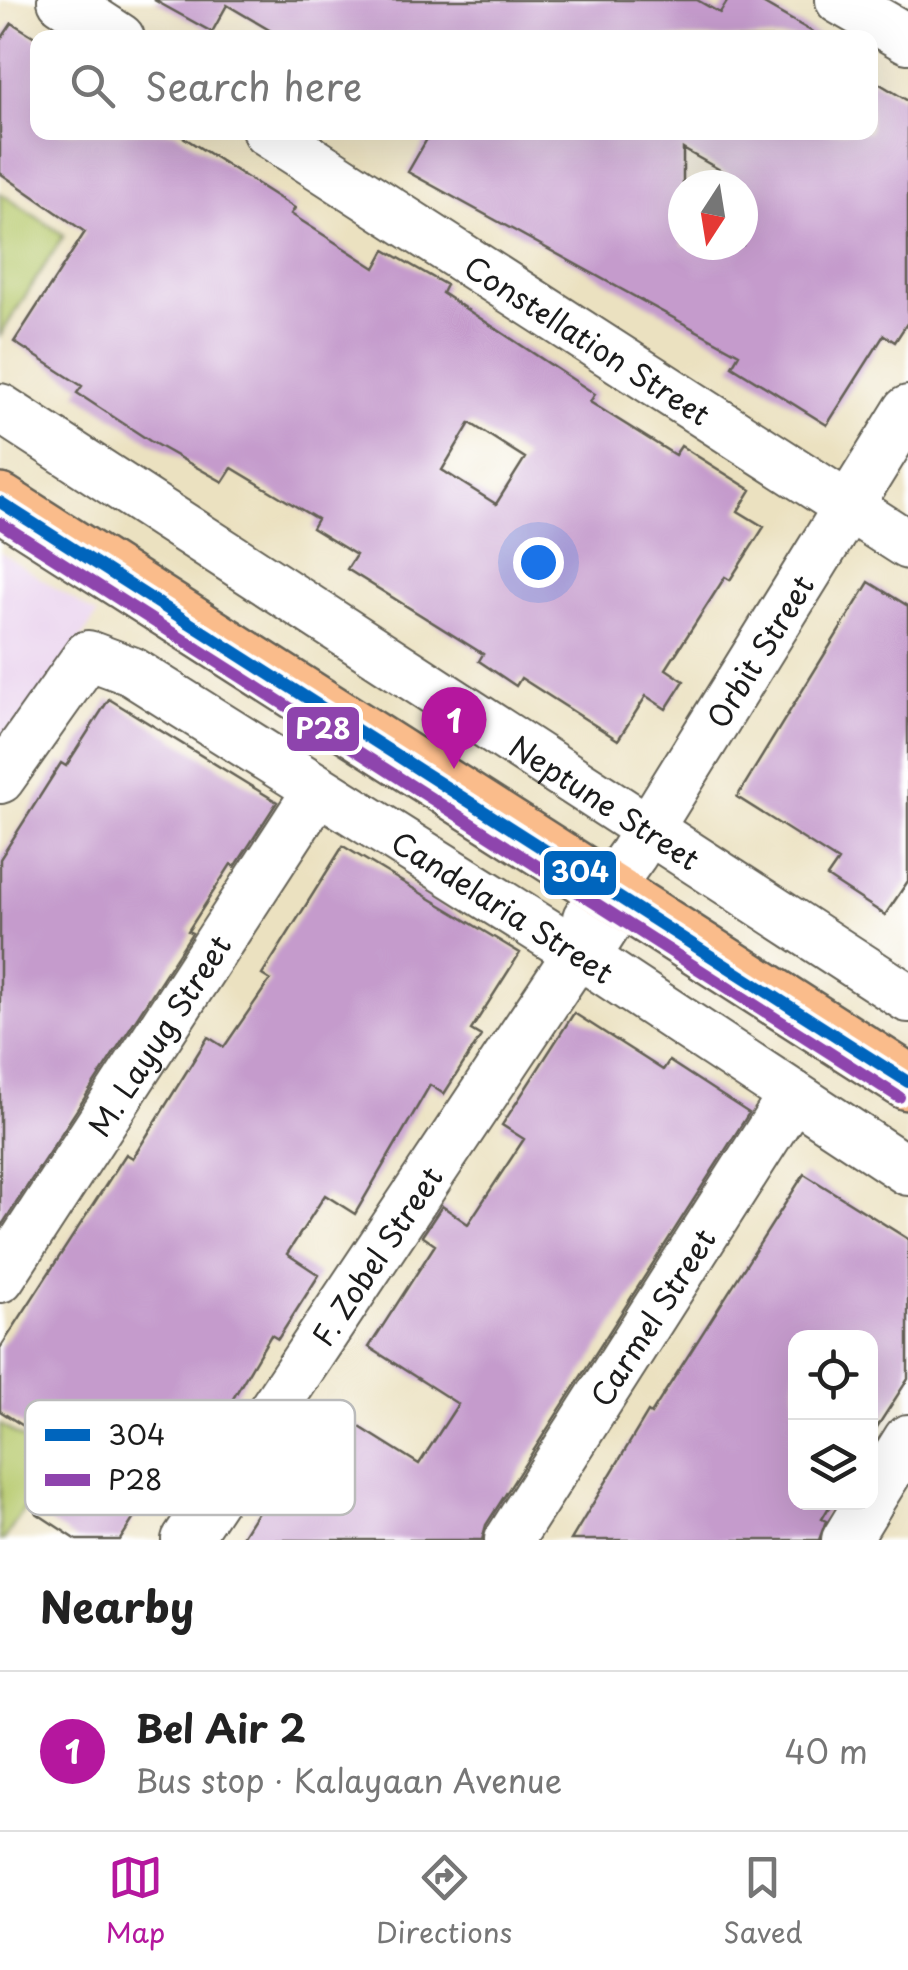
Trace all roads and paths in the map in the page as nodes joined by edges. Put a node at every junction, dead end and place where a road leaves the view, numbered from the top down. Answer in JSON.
{"nodes":[{"id":1,"x":62,"y":0,"type":"edge"},
{"id":2,"x":840,"y":0,"type":"edge"},
{"id":3,"x":108,"y":30,"type":"edge"},
{"id":4,"x":908,"y":39,"type":"edge"},
{"id":5,"x":279,"y":140,"type":"edge"},
{"id":6,"x":0,"y":408,"type":"edge"},
{"id":7,"x":908,"y":410,"type":"edge"},
{"id":8,"x":0,"y":502,"type":"edge"},
{"id":9,"x":848,"y":508,"type":"junction"},
{"id":10,"x":908,"y":546,"type":"edge"},
{"id":11,"x":0,"y":778,"type":"edge"},
{"id":12,"x":317,"y":790,"type":"junction"},
{"id":13,"x":649,"y":827,"type":"junction"},
{"id":14,"x":614,"y":895,"type":"junction"},
{"id":15,"x":573,"y":958,"type":"junction"},
{"id":16,"x":908,"y":998,"type":"edge"},
{"id":17,"x":908,"y":1082,"type":"edge"},
{"id":18,"x":793,"y":1096,"type":"junction"},
{"id":19,"x":908,"y":1170,"type":"edge"},
{"id":20,"x":0,"y":1278,"type":"edge"},
{"id":21,"x":279,"y":1400,"type":"edge"},
{"id":22,"x":908,"y":1439,"type":"edge"},
{"id":23,"x":878,"y":1489,"type":"edge"},
{"id":24,"x":865,"y":1510,"type":"edge"},
{"id":25,"x":203,"y":1515,"type":"edge"},
{"id":26,"x":186,"y":1540,"type":"edge"},
{"id":27,"x":510,"y":1540,"type":"edge"},
{"id":28,"x":846,"y":1540,"type":"edge"}],
"edges":[{"from":1,"to":3,"type":"street"},
{"from":2,"to":4,"type":"street"},
{"from":5,"to":9,"type":"street","name":"Constellation Street"},
{"from":6,"to":13,"type":"street","name":"Neptune Street"},
{"from":7,"to":9,"type":"street","name":"Orbit Street"},
{"from":8,"to":14,"type":"main road"},
{"from":9,"to":10,"type":"street","name":"Constellation Street"},
{"from":9,"to":13,"type":"street","name":"Orbit Street"},
{"from":11,"to":12,"type":"street","name":"Candelaria Street"},
{"from":12,"to":15,"type":"street","name":"Candelaria Street"},
{"from":12,"to":20,"type":"street","name":"M. Layug Street"},
{"from":13,"to":14,"type":"street","name":"Orbit Street"},
{"from":13,"to":16,"type":"street","name":"Neptune Street"},
{"from":14,"to":15,"type":"street","name":"F. Zobel Street"},
{"from":14,"to":17,"type":"main road"},
{"from":15,"to":18,"type":"street","name":"Candelaria Street"},
{"from":15,"to":21,"type":"street","name":"F. Zobel Street"},
{"from":18,"to":19,"type":"street","name":"Candelaria Street"},
{"from":18,"to":27,"type":"street","name":"Carmel Street"},
{"from":22,"to":23,"type":"street"},
{"from":24,"to":28,"type":"street"},
{"from":25,"to":26,"type":"street","name":"F. Zobel Street"}]}
